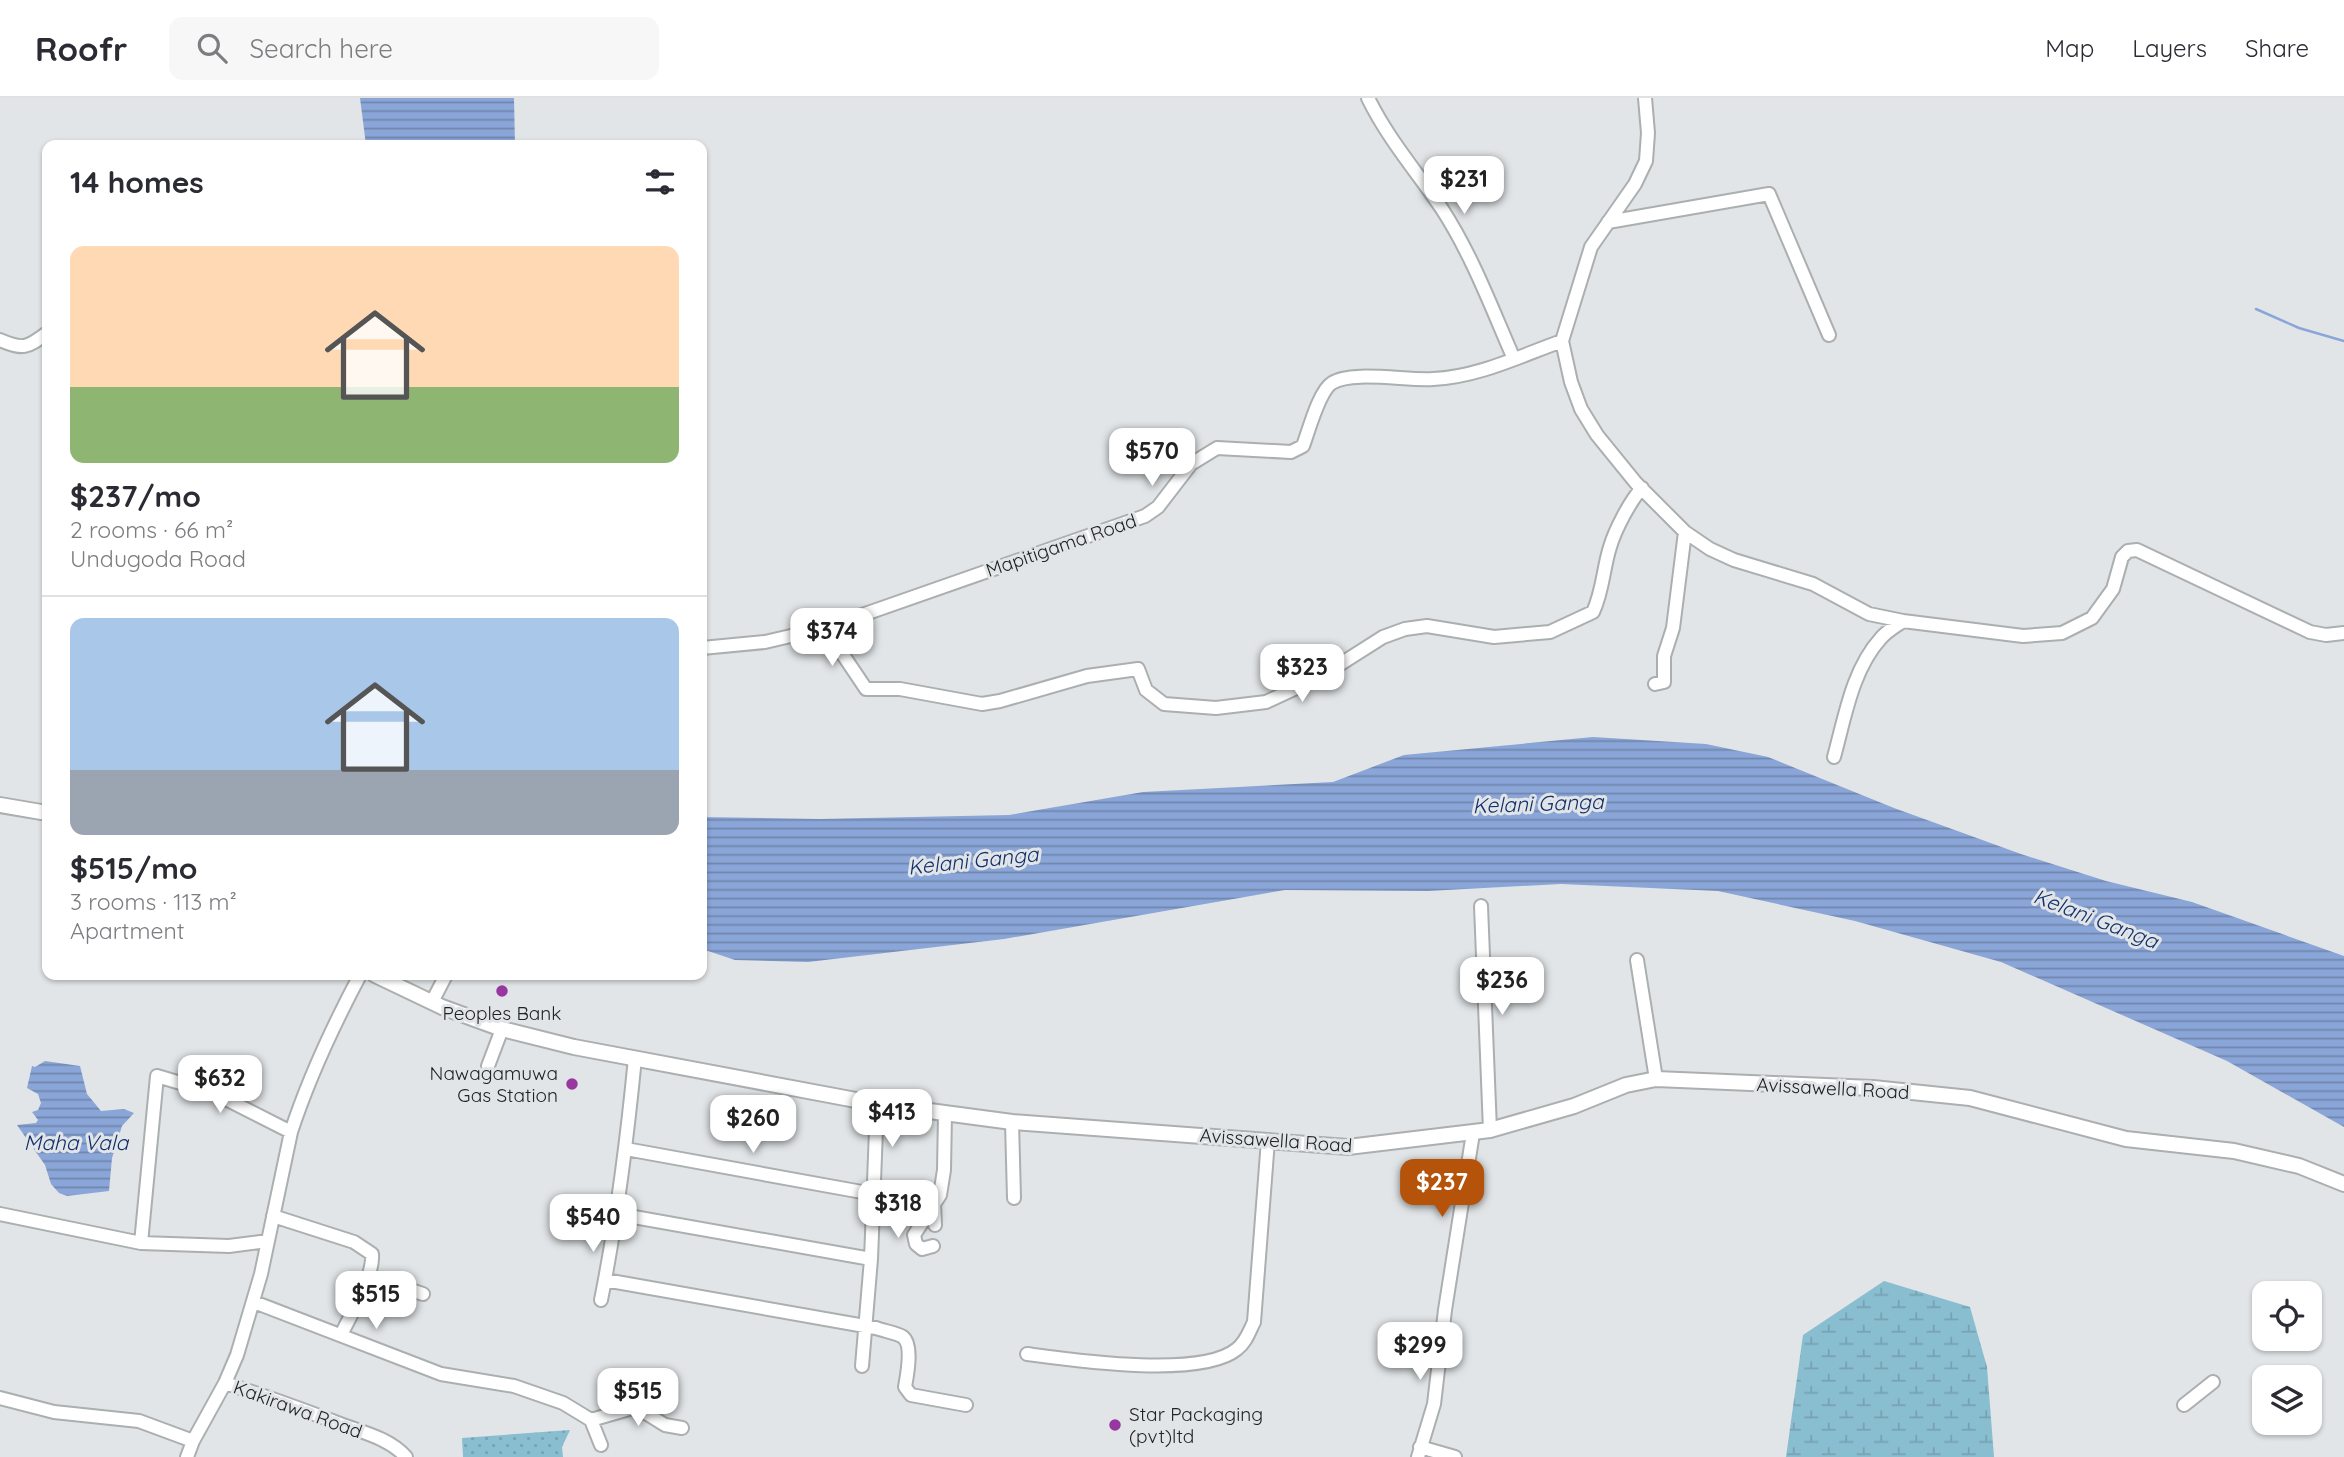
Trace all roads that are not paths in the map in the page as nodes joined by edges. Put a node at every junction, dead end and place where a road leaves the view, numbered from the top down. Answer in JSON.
{"nodes":[{"id":1,"x":1368,"y":98,"type":"edge"},
{"id":2,"x":1645,"y":98,"type":"edge"},
{"id":3,"x":1608,"y":222,"type":"junction"},
{"id":4,"x":1829,"y":335,"type":"dead end"},
{"id":5,"x":42,"y":337,"type":"edge"},
{"id":6,"x":0,"y":340,"type":"edge"},
{"id":7,"x":1562,"y":341,"type":"junction"},
{"id":8,"x":1514,"y":359,"type":"junction"},
{"id":9,"x":1642,"y":488,"type":"junction"},
{"id":10,"x":1685,"y":532,"type":"junction"},
{"id":11,"x":1903,"y":621,"type":"junction"},
{"id":12,"x":825,"y":628,"type":"junction"},
{"id":13,"x":2344,"y":633,"type":"edge"},
{"id":14,"x":707,"y":648,"type":"edge"},
{"id":15,"x":1655,"y":684,"type":"dead end"},
{"id":16,"x":1834,"y":757,"type":"dead end"},
{"id":17,"x":0,"y":805,"type":"edge"},
{"id":18,"x":42,"y":812,"type":"edge"},
{"id":19,"x":1481,"y":906,"type":"dead end"},
{"id":20,"x":1637,"y":960,"type":"dead end"},
{"id":21,"x":357,"y":980,"type":"edge"},
{"id":22,"x":385,"y":980,"type":"edge"},
{"id":23,"x":443,"y":980,"type":"edge"},
{"id":24,"x":432,"y":1002,"type":"junction"},
{"id":25,"x":502,"y":1029,"type":"junction"},
{"id":26,"x":635,"y":1058,"type":"junction"},
{"id":27,"x":488,"y":1066,"type":"dead end"},
{"id":28,"x":1656,"y":1079,"type":"junction"},
{"id":29,"x":877,"y":1104,"type":"junction"},
{"id":30,"x":945,"y":1114,"type":"junction"},
{"id":31,"x":1012,"y":1122,"type":"junction"},
{"id":32,"x":1490,"y":1130,"type":"junction"},
{"id":33,"x":291,"y":1132,"type":"junction"},
{"id":34,"x":1473,"y":1133,"type":"junction"},
{"id":35,"x":1268,"y":1140,"type":"junction"},
{"id":36,"x":626,"y":1149,"type":"junction"},
{"id":37,"x":2344,"y":1184,"type":"edge"},
{"id":38,"x":873,"y":1194,"type":"junction"},
{"id":39,"x":1014,"y":1198,"type":"dead end"},
{"id":40,"x":934,"y":1203,"type":"junction"},
{"id":41,"x":0,"y":1214,"type":"edge"},
{"id":42,"x":617,"y":1214,"type":"junction"},
{"id":43,"x":273,"y":1216,"type":"junction"},
{"id":44,"x":935,"y":1225,"type":"dead end"},
{"id":45,"x":268,"y":1241,"type":"junction"},
{"id":46,"x":141,"y":1243,"type":"junction"},
{"id":47,"x":933,"y":1246,"type":"dead end"},
{"id":48,"x":871,"y":1259,"type":"junction"},
{"id":49,"x":368,"y":1276,"type":"junction"},
{"id":50,"x":605,"y":1280,"type":"junction"},
{"id":51,"x":424,"y":1294,"type":"dead end"},
{"id":52,"x":601,"y":1300,"type":"dead end"},
{"id":53,"x":254,"y":1302,"type":"junction"},
{"id":54,"x":865,"y":1327,"type":"junction"},
{"id":55,"x":341,"y":1335,"type":"junction"},
{"id":56,"x":1027,"y":1354,"type":"dead end"},
{"id":57,"x":862,"y":1366,"type":"dead end"},
{"id":58,"x":225,"y":1382,"type":"junction"},
{"id":59,"x":2213,"y":1382,"type":"dead end"},
{"id":60,"x":0,"y":1398,"type":"edge"},
{"id":61,"x":967,"y":1405,"type":"dead end"},
{"id":62,"x":2184,"y":1405,"type":"dead end"},
{"id":63,"x":591,"y":1420,"type":"junction"},
{"id":64,"x":682,"y":1428,"type":"dead end"},
{"id":65,"x":193,"y":1441,"type":"junction"},
{"id":66,"x":601,"y":1445,"type":"dead end"},
{"id":67,"x":1419,"y":1452,"type":"edge"},
{"id":68,"x":187,"y":1457,"type":"edge"},
{"id":69,"x":405,"y":1457,"type":"edge"},
{"id":70,"x":1455,"y":1457,"type":"edge"}],
"edges":[{"from":1,"to":8,"type":"street"},
{"from":2,"to":3,"type":"street"},
{"from":3,"to":4,"type":"street"},
{"from":3,"to":7,"type":"street"},
{"from":5,"to":6,"type":"street"},
{"from":7,"to":8,"type":"street","name":"Mapitigama Road"},
{"from":7,"to":9,"type":"street"},
{"from":8,"to":12,"type":"street","name":"Mapitigama Road"},
{"from":9,"to":10,"type":"street"},
{"from":9,"to":12,"type":"street"},
{"from":10,"to":11,"type":"street"},
{"from":10,"to":15,"type":"street"},
{"from":11,"to":13,"type":"street"},
{"from":11,"to":16,"type":"street"},
{"from":12,"to":14,"type":"street","name":"Mapitigama Road"},
{"from":17,"to":18,"type":"main road"},
{"from":19,"to":32,"type":"street"},
{"from":20,"to":28,"type":"street"},
{"from":21,"to":33,"type":"street"},
{"from":22,"to":24,"type":"main road","name":"Avissawella Road"},
{"from":23,"to":24,"type":"street"},
{"from":24,"to":25,"type":"main road","name":"Avissawella Road"},
{"from":25,"to":26,"type":"main road","name":"Avissawella Road"},
{"from":25,"to":27,"type":"street"},
{"from":26,"to":29,"type":"main road","name":"Avissawella Road"},
{"from":26,"to":36,"type":"street"},
{"from":28,"to":32,"type":"main road","name":"Avissawella Road"},
{"from":28,"to":37,"type":"main road","name":"Avissawella Road"},
{"from":29,"to":30,"type":"main road","name":"Avissawella Road"},
{"from":29,"to":38,"type":"street"},
{"from":30,"to":31,"type":"main road","name":"Avissawella Road"},
{"from":30,"to":40,"type":"street"},
{"from":31,"to":35,"type":"main road","name":"Avissawella Road"},
{"from":31,"to":39,"type":"street"},
{"from":32,"to":34,"type":"main road","name":"Avissawella Road"},
{"from":33,"to":43,"type":"street"},
{"from":33,"to":46,"type":"street"},
{"from":34,"to":35,"type":"main road","name":"Avissawella Road"},
{"from":34,"to":67,"type":"street"},
{"from":35,"to":56,"type":"street"},
{"from":36,"to":38,"type":"street"},
{"from":36,"to":42,"type":"street"},
{"from":38,"to":48,"type":"street"},
{"from":40,"to":44,"type":"street"},
{"from":40,"to":47,"type":"street"},
{"from":41,"to":46,"type":"street"},
{"from":42,"to":48,"type":"street"},
{"from":42,"to":50,"type":"street"},
{"from":43,"to":45,"type":"street"},
{"from":43,"to":49,"type":"street"},
{"from":45,"to":46,"type":"street"},
{"from":45,"to":53,"type":"street"},
{"from":48,"to":54,"type":"street"},
{"from":49,"to":51,"type":"street"},
{"from":49,"to":55,"type":"street"},
{"from":50,"to":52,"type":"street"},
{"from":50,"to":54,"type":"street"},
{"from":53,"to":55,"type":"street"},
{"from":53,"to":58,"type":"street"},
{"from":54,"to":57,"type":"street"},
{"from":54,"to":61,"type":"street"},
{"from":55,"to":63,"type":"street"},
{"from":58,"to":65,"type":"street"},
{"from":58,"to":69,"type":"street","name":"Kakirawa Road"},
{"from":59,"to":62,"type":"street"},
{"from":60,"to":65,"type":"street"},
{"from":63,"to":64,"type":"street"},
{"from":63,"to":66,"type":"street"},
{"from":65,"to":68,"type":"street"},
{"from":67,"to":70,"type":"street"}]}
